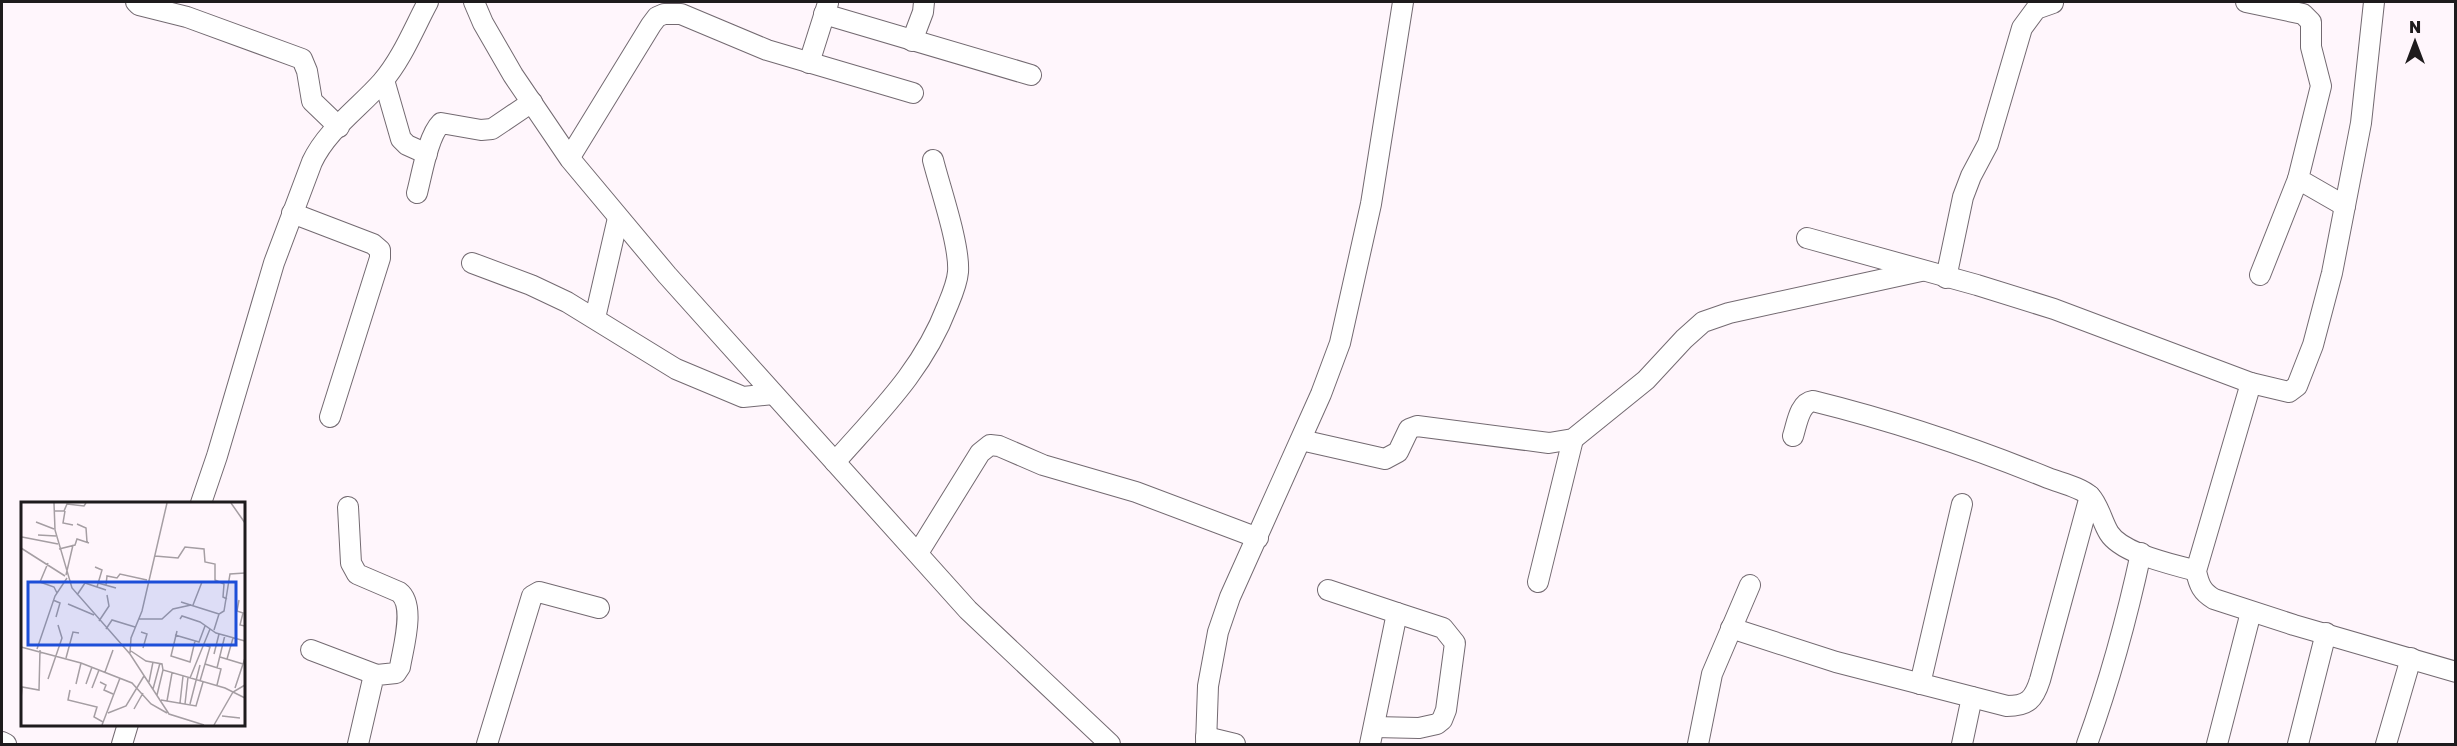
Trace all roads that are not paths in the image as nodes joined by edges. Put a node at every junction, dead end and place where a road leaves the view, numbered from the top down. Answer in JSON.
{"nodes":[{"id":1,"x":136,"y":2,"type":"edge"},
{"id":2,"x":428,"y":2,"type":"edge"},
{"id":3,"x":474,"y":2,"type":"edge"},
{"id":4,"x":924,"y":2,"type":"edge"},
{"id":5,"x":1403,"y":2,"type":"edge"},
{"id":6,"x":2246,"y":2,"type":"edge"},
{"id":7,"x":2374,"y":2,"type":"edge"},
{"id":8,"x":2053,"y":3,"type":"dead end"},
{"id":9,"x":667,"y":8,"type":"edge"},
{"id":10,"x":826,"y":8,"type":"edge"},
{"id":11,"x":912,"y":41,"type":"junction"},
{"id":12,"x":809,"y":63,"type":"junction"},
{"id":13,"x":1031,"y":75,"type":"dead end"},
{"id":14,"x":384,"y":80,"type":"junction"},
{"id":15,"x":913,"y":93,"type":"dead end"},
{"id":16,"x":532,"y":102,"type":"junction"},
{"id":17,"x":339,"y":127,"type":"junction"},
{"id":18,"x":428,"y":154,"type":"junction"},
{"id":19,"x":570,"y":157,"type":"junction"},
{"id":20,"x":933,"y":160,"type":"dead end"},
{"id":21,"x":2298,"y":179,"type":"junction"},
{"id":22,"x":417,"y":193,"type":"dead end"},
{"id":23,"x":2345,"y":207,"type":"junction"},
{"id":24,"x":292,"y":213,"type":"junction"},
{"id":25,"x":618,"y":218,"type":"junction"},
{"id":26,"x":1807,"y":238,"type":"dead end"},
{"id":27,"x":472,"y":263,"type":"dead end"},
{"id":28,"x":1924,"y":270,"type":"junction"},
{"id":29,"x":2260,"y":275,"type":"dead end"},
{"id":30,"x":1946,"y":278,"type":"junction"},
{"id":31,"x":595,"y":318,"type":"junction"},
{"id":32,"x":2251,"y":383,"type":"junction"},
{"id":33,"x":773,"y":394,"type":"junction"},
{"id":34,"x":330,"y":417,"type":"dead end"},
{"id":35,"x":1793,"y":436,"type":"dead end"},
{"id":36,"x":1573,"y":439,"type":"junction"},
{"id":37,"x":1301,"y":440,"type":"junction"},
{"id":38,"x":835,"y":462,"type":"junction"},
{"id":39,"x":2090,"y":496,"type":"junction"},
{"id":40,"x":201,"y":502,"type":"edge"},
{"id":41,"x":1962,"y":504,"type":"dead end"},
{"id":42,"x":348,"y":507,"type":"dead end"},
{"id":43,"x":1258,"y":538,"type":"junction"},
{"id":44,"x":918,"y":553,"type":"junction"},
{"id":45,"x":2141,"y":554,"type":"junction"},
{"id":46,"x":2196,"y":571,"type":"junction"},
{"id":47,"x":1538,"y":582,"type":"dead end"},
{"id":48,"x":1750,"y":585,"type":"dead end"},
{"id":49,"x":1328,"y":590,"type":"dead end"},
{"id":50,"x":599,"y":608,"type":"dead end"},
{"id":51,"x":2251,"y":612,"type":"junction"},
{"id":52,"x":1397,"y":613,"type":"junction"},
{"id":53,"x":1731,"y":628,"type":"junction"},
{"id":54,"x":2326,"y":633,"type":"junction"},
{"id":55,"x":311,"y":650,"type":"dead end"},
{"id":56,"x":2411,"y":658,"type":"junction"},
{"id":57,"x":2456,"y":672,"type":"edge"},
{"id":58,"x":377,"y":675,"type":"junction"},
{"id":59,"x":1920,"y":684,"type":"junction"},
{"id":60,"x":1972,"y":697,"type":"junction"},
{"id":61,"x":127,"y":725,"type":"edge"},
{"id":62,"x":1372,"y":736,"type":"edge"},
{"id":63,"x":1206,"y":741,"type":"edge"},
{"id":64,"x":2,"y":742,"type":"edge"},
{"id":65,"x":6,"y":744,"type":"edge"},
{"id":66,"x":122,"y":744,"type":"edge"},
{"id":67,"x":358,"y":744,"type":"edge"},
{"id":68,"x":487,"y":744,"type":"edge"},
{"id":69,"x":1110,"y":744,"type":"edge"},
{"id":70,"x":1235,"y":744,"type":"edge"},
{"id":71,"x":1698,"y":744,"type":"edge"},
{"id":72,"x":1962,"y":744,"type":"edge"},
{"id":73,"x":2088,"y":744,"type":"edge"},
{"id":74,"x":2217,"y":744,"type":"edge"},
{"id":75,"x":2298,"y":744,"type":"edge"},
{"id":76,"x":2386,"y":744,"type":"edge"}],
"edges":[{"from":1,"to":17,"type":"street"},
{"from":2,"to":14,"type":"street"},
{"from":3,"to":16,"type":"street"},
{"from":4,"to":11,"type":"street"},
{"from":5,"to":37,"type":"street"},
{"from":6,"to":21,"type":"street"},
{"from":7,"to":23,"type":"street"},
{"from":8,"to":30,"type":"street"},
{"from":9,"to":12,"type":"street"},
{"from":9,"to":19,"type":"street"},
{"from":10,"to":11,"type":"street"},
{"from":10,"to":12,"type":"street"},
{"from":11,"to":13,"type":"street"},
{"from":12,"to":15,"type":"street"},
{"from":14,"to":17,"type":"street"},
{"from":14,"to":18,"type":"street"},
{"from":16,"to":18,"type":"street"},
{"from":16,"to":19,"type":"street"},
{"from":17,"to":24,"type":"street"},
{"from":18,"to":22,"type":"street"},
{"from":19,"to":25,"type":"street"},
{"from":20,"to":38,"type":"street"},
{"from":21,"to":23,"type":"street"},
{"from":21,"to":29,"type":"street"},
{"from":23,"to":32,"type":"street"},
{"from":24,"to":34,"type":"street"},
{"from":24,"to":40,"type":"street"},
{"from":25,"to":31,"type":"street"},
{"from":25,"to":33,"type":"street"},
{"from":26,"to":28,"type":"street"},
{"from":27,"to":31,"type":"street"},
{"from":28,"to":30,"type":"street"},
{"from":28,"to":36,"type":"street"},
{"from":30,"to":32,"type":"street"},
{"from":31,"to":33,"type":"street"},
{"from":32,"to":46,"type":"street"},
{"from":33,"to":38,"type":"street"},
{"from":35,"to":39,"type":"street"},
{"from":36,"to":37,"type":"street"},
{"from":36,"to":47,"type":"street"},
{"from":37,"to":43,"type":"street"},
{"from":38,"to":44,"type":"street"},
{"from":39,"to":45,"type":"street"},
{"from":39,"to":60,"type":"street"},
{"from":41,"to":59,"type":"street"},
{"from":42,"to":58,"type":"street"},
{"from":43,"to":44,"type":"street"},
{"from":43,"to":63,"type":"street"},
{"from":44,"to":69,"type":"street"},
{"from":45,"to":46,"type":"street"},
{"from":45,"to":73,"type":"street"},
{"from":46,"to":51,"type":"street"},
{"from":48,"to":53,"type":"street"},
{"from":49,"to":52,"type":"street"},
{"from":50,"to":68,"type":"street"},
{"from":51,"to":54,"type":"street"},
{"from":51,"to":74,"type":"street"},
{"from":52,"to":62,"type":"street"},
{"from":52,"to":62,"type":"street"},
{"from":53,"to":59,"type":"street"},
{"from":53,"to":71,"type":"street"},
{"from":54,"to":56,"type":"street"},
{"from":54,"to":75,"type":"street"},
{"from":55,"to":58,"type":"street"},
{"from":56,"to":57,"type":"street"},
{"from":56,"to":76,"type":"street"},
{"from":58,"to":67,"type":"street"},
{"from":59,"to":60,"type":"street"},
{"from":60,"to":72,"type":"street"},
{"from":61,"to":66,"type":"street"},
{"from":63,"to":70,"type":"street"},
{"from":64,"to":65,"type":"street"}]}
